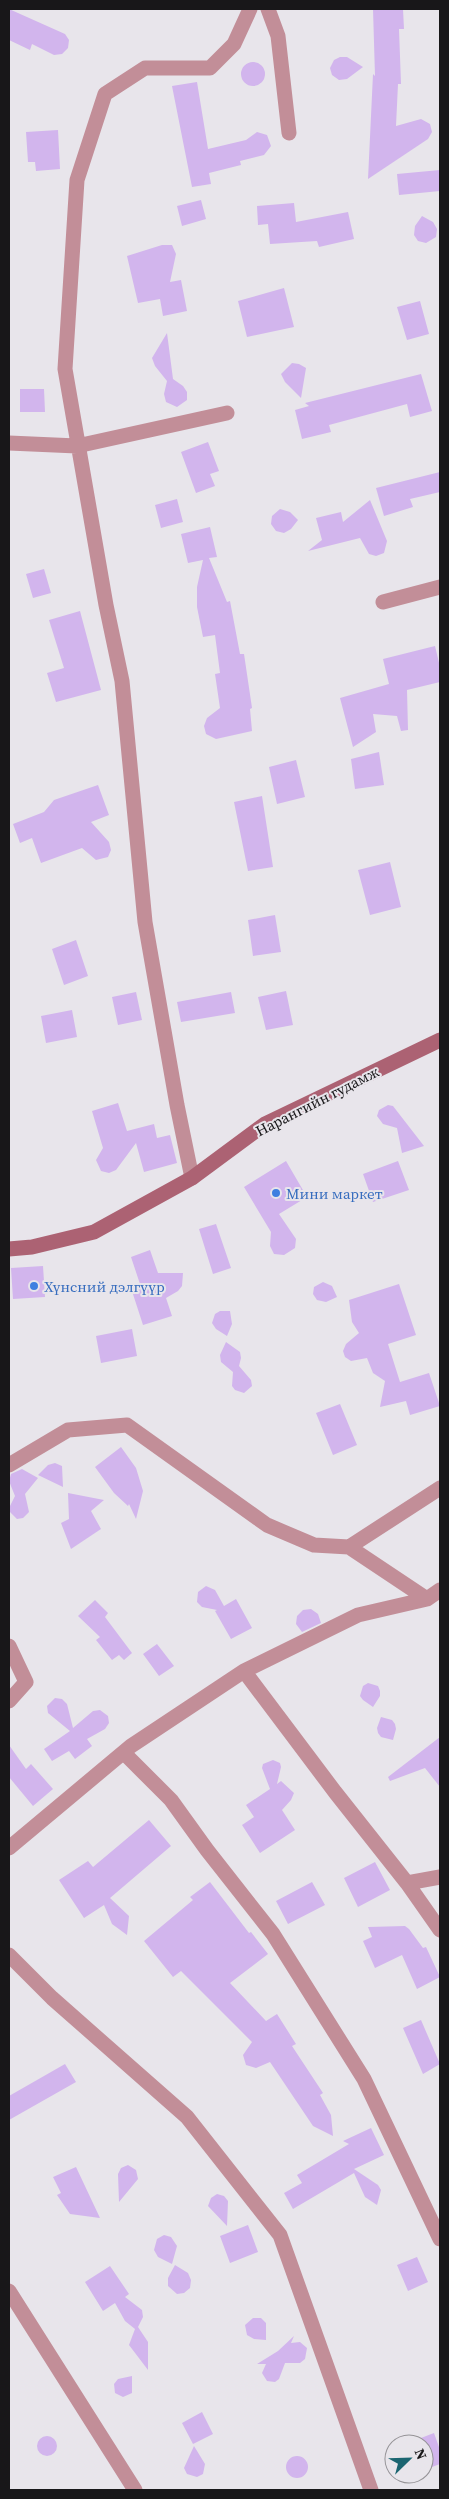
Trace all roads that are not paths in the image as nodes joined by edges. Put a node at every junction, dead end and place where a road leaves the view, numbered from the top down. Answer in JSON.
{"nodes":[{"id":1,"x":250,"y":9,"type":"edge"},
{"id":2,"x":268,"y":9,"type":"edge"},
{"id":3,"x":289,"y":133,"type":"dead end"},
{"id":4,"x":227,"y":413,"type":"dead end"},
{"id":5,"x":9,"y":442,"type":"edge"},
{"id":6,"x":77,"y":446,"type":"junction"},
{"id":7,"x":440,"y":587,"type":"edge"},
{"id":8,"x":383,"y":602,"type":"dead end"},
{"id":9,"x":440,"y":1040,"type":"edge"},
{"id":10,"x":192,"y":1178,"type":"junction"},
{"id":11,"x":9,"y":1249,"type":"edge"},
{"id":12,"x":9,"y":1465,"type":"edge"},
{"id":13,"x":440,"y":1488,"type":"edge"},
{"id":14,"x":349,"y":1547,"type":"junction"},
{"id":15,"x":440,"y":1590,"type":"edge"},
{"id":16,"x":427,"y":1599,"type":"junction"},
{"id":17,"x":9,"y":1646,"type":"edge"},
{"id":18,"x":244,"y":1670,"type":"junction"},
{"id":19,"x":9,"y":1701,"type":"edge"},
{"id":20,"x":124,"y":1753,"type":"junction"},
{"id":21,"x":9,"y":1848,"type":"edge"},
{"id":22,"x":440,"y":1877,"type":"edge"},
{"id":23,"x":407,"y":1883,"type":"junction"},
{"id":24,"x":440,"y":1930,"type":"edge"},
{"id":25,"x":9,"y":1955,"type":"edge"},
{"id":26,"x":440,"y":2239,"type":"edge"},
{"id":27,"x":9,"y":2291,"type":"edge"},
{"id":28,"x":135,"y":2490,"type":"edge"},
{"id":29,"x":371,"y":2490,"type":"edge"}],
"edges":[{"from":1,"to":6,"type":"street"},
{"from":2,"to":3,"type":"street"},
{"from":4,"to":6,"type":"street"},
{"from":5,"to":6,"type":"street"},
{"from":6,"to":10,"type":"street"},
{"from":7,"to":8,"type":"street"},
{"from":9,"to":10,"type":"main road","name":"Нарангийн гудамж"},
{"from":10,"to":11,"type":"main road","name":"Нарангийн гудамж"},
{"from":12,"to":14,"type":"street"},
{"from":13,"to":14,"type":"street"},
{"from":14,"to":16,"type":"street"},
{"from":15,"to":16,"type":"street"},
{"from":16,"to":18,"type":"street"},
{"from":17,"to":19,"type":"street"},
{"from":18,"to":20,"type":"street"},
{"from":18,"to":23,"type":"street"},
{"from":20,"to":21,"type":"street"},
{"from":20,"to":26,"type":"street"},
{"from":22,"to":23,"type":"street"},
{"from":23,"to":24,"type":"street"},
{"from":25,"to":29,"type":"street"},
{"from":27,"to":28,"type":"street"}]}
